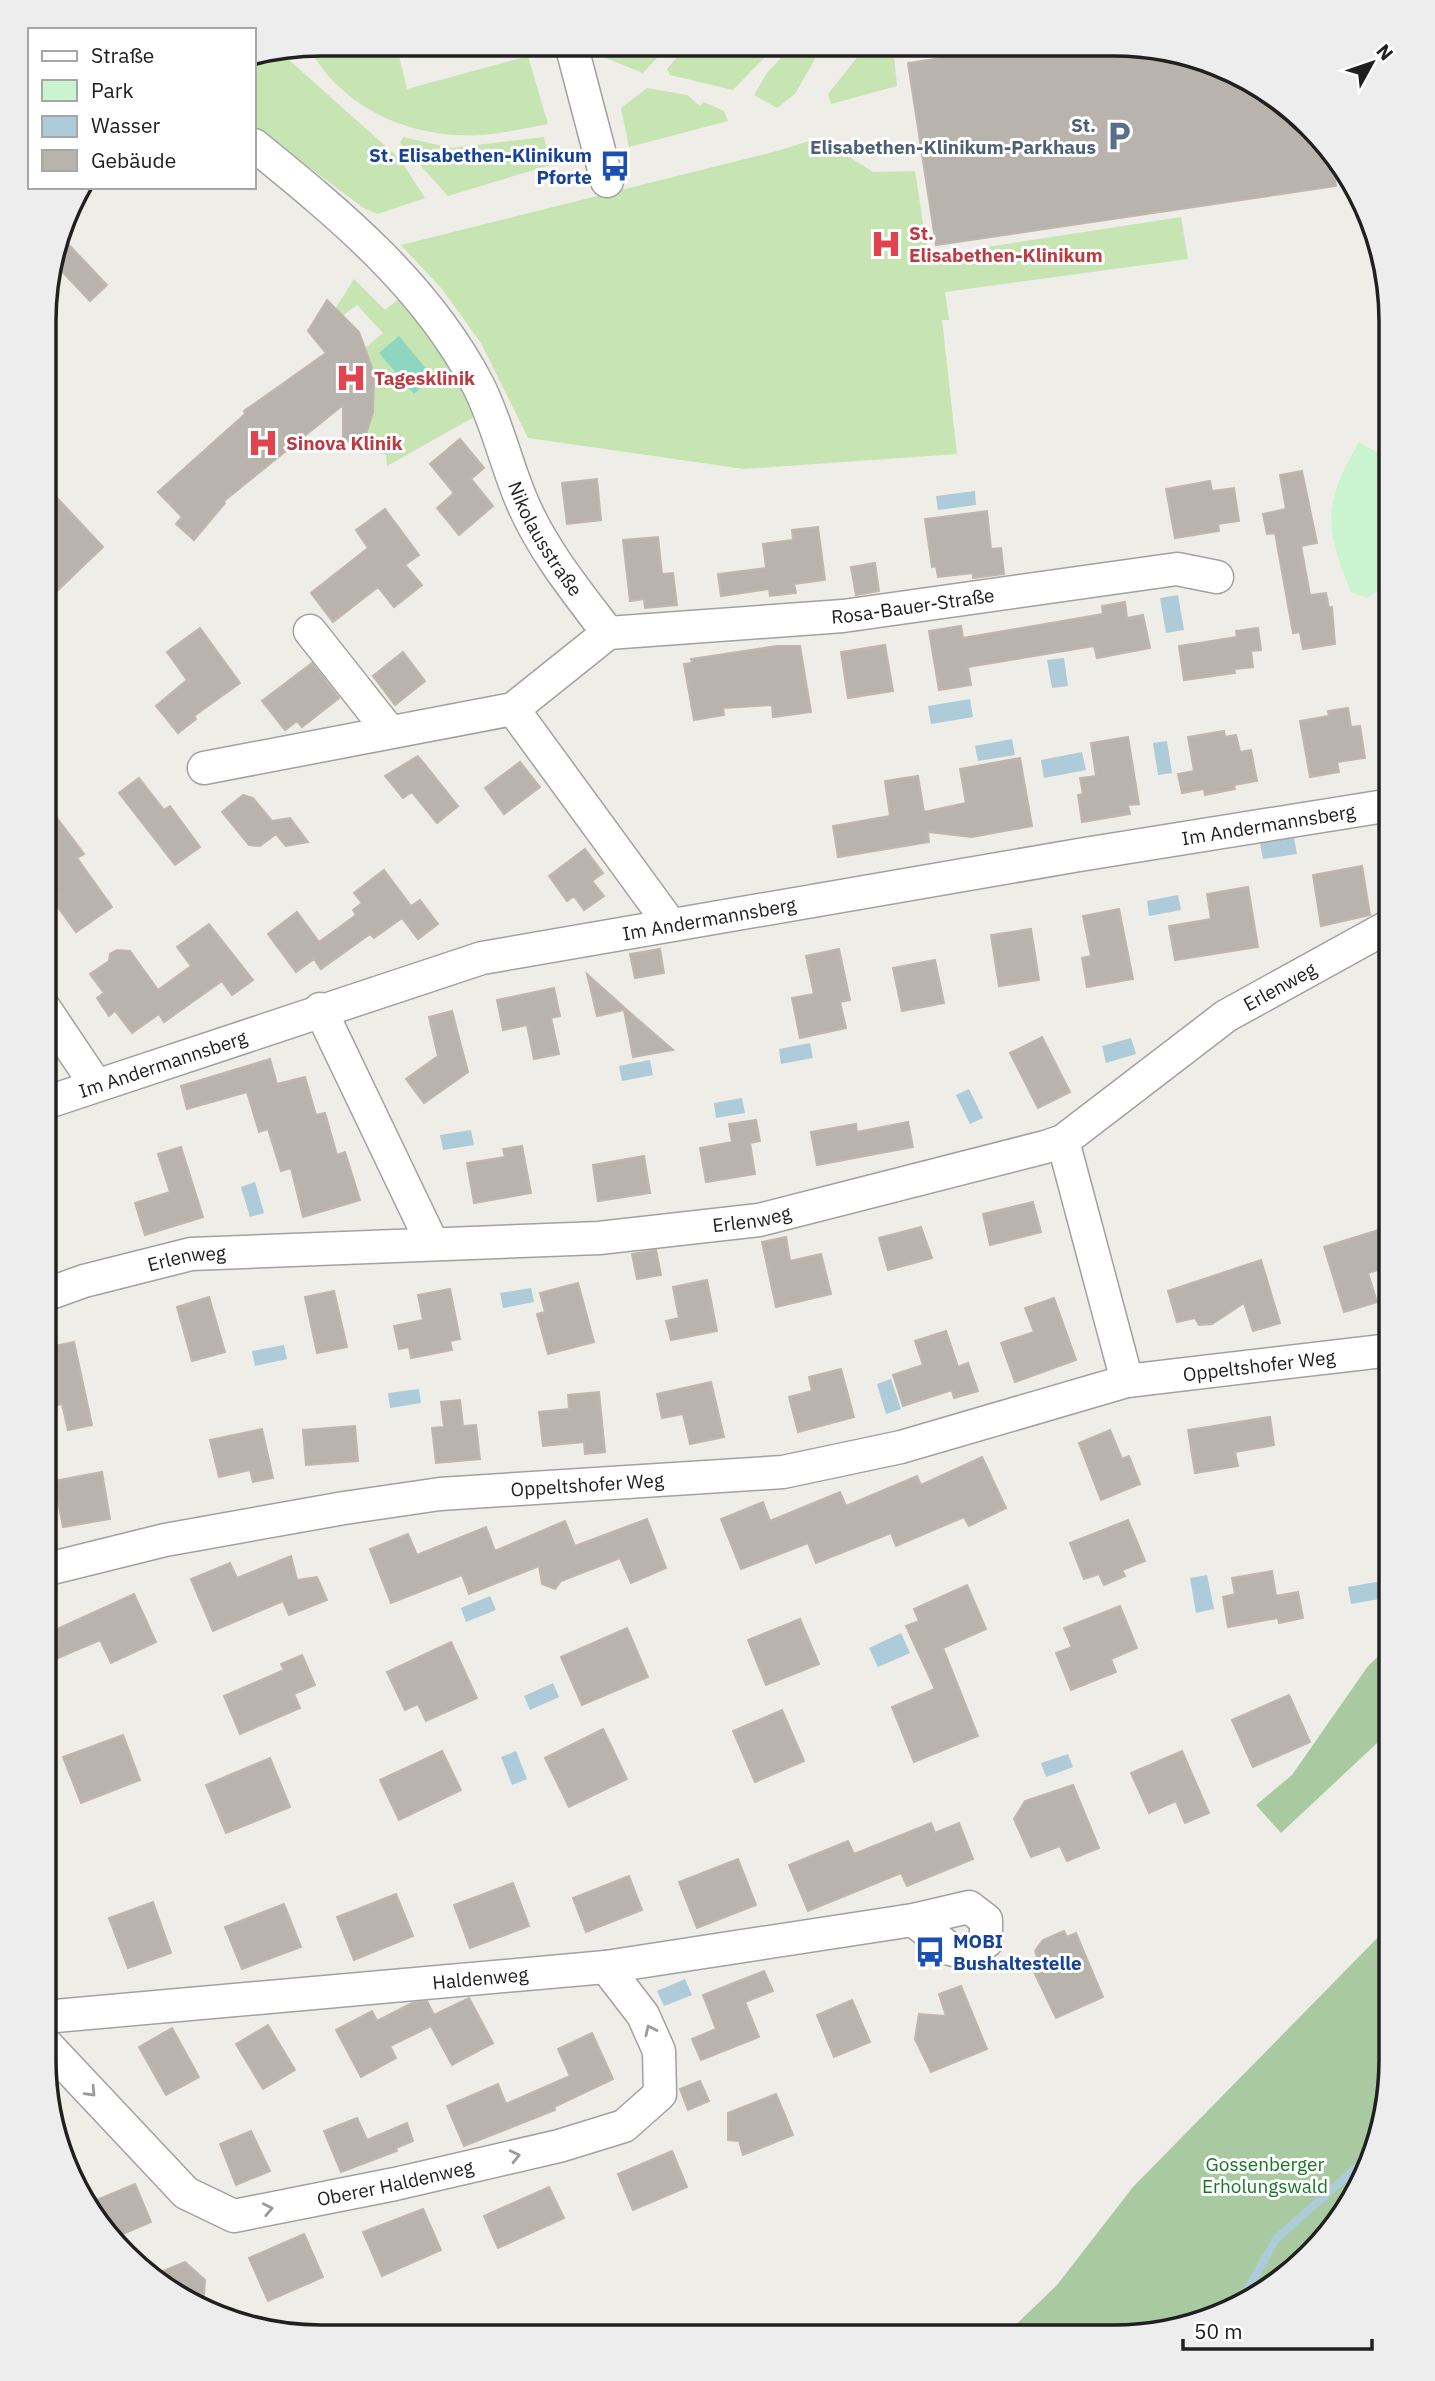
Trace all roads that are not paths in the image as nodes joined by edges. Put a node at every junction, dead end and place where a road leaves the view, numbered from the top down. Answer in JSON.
{"nodes":[{"id":1,"x":574,"y":56,"type":"edge"},
{"id":2,"x":256,"y":147,"type":"edge"},
{"id":3,"x":607,"y":181,"type":"dead end"},
{"id":4,"x":1217,"y":577,"type":"dead end"},
{"id":5,"x":310,"y":631,"type":"dead end"},
{"id":6,"x":608,"y":633,"type":"junction"},
{"id":7,"x":513,"y":709,"type":"junction"},
{"id":8,"x":389,"y":731,"type":"junction"},
{"id":9,"x":204,"y":768,"type":"dead end"},
{"id":10,"x":1379,"y":806,"type":"edge"},
{"id":11,"x":670,"y":924,"type":"junction"},
{"id":12,"x":1379,"y":932,"type":"edge"},
{"id":13,"x":320,"y":1009,"type":"junction"},
{"id":14,"x":56,"y":1025,"type":"edge"},
{"id":15,"x":96,"y":1085,"type":"junction"},
{"id":16,"x":56,"y":1099,"type":"edge"},
{"id":17,"x":1063,"y":1141,"type":"junction"},
{"id":18,"x":432,"y":1243,"type":"junction"},
{"id":19,"x":56,"y":1291,"type":"edge"},
{"id":20,"x":1379,"y":1351,"type":"edge"},
{"id":21,"x":1127,"y":1381,"type":"junction"},
{"id":22,"x":56,"y":1567,"type":"edge"},
{"id":23,"x":913,"y":1920,"type":"dead end"},
{"id":24,"x":606,"y":1967,"type":"junction"},
{"id":25,"x":56,"y":2016,"type":"edge"},
{"id":26,"x":56,"y":2055,"type":"edge"}],
"edges":[{"from":1,"to":3,"type":"street"},
{"from":2,"to":6,"type":"street","name":"Nikolausstraße"},
{"from":4,"to":6,"type":"street","name":"Rosa-Bauer-Straße"},
{"from":5,"to":8,"type":"street"},
{"from":6,"to":7,"type":"street"},
{"from":7,"to":8,"type":"street"},
{"from":7,"to":11,"type":"street"},
{"from":8,"to":9,"type":"street"},
{"from":10,"to":11,"type":"street","name":"Im Andermannsberg"},
{"from":11,"to":13,"type":"street","name":"Im Andermannsberg"},
{"from":12,"to":17,"type":"street","name":"Erlenweg"},
{"from":13,"to":15,"type":"street","name":"Im Andermannsberg"},
{"from":13,"to":18,"type":"street"},
{"from":14,"to":15,"type":"street"},
{"from":15,"to":16,"type":"street","name":"Im Andermannsberg"},
{"from":17,"to":18,"type":"street","name":"Erlenweg"},
{"from":17,"to":21,"type":"street"},
{"from":18,"to":19,"type":"street","name":"Erlenweg"},
{"from":20,"to":21,"type":"street","name":"Oppeltshofer Weg"},
{"from":21,"to":22,"type":"street","name":"Oppeltshofer Weg"},
{"from":23,"to":24,"type":"street","name":"Haldenweg"},
{"from":24,"to":25,"type":"street","name":"Haldenweg"},
{"from":26,"to":24,"type":"street","name":"Oberer Haldenweg","one_way":true}]}
